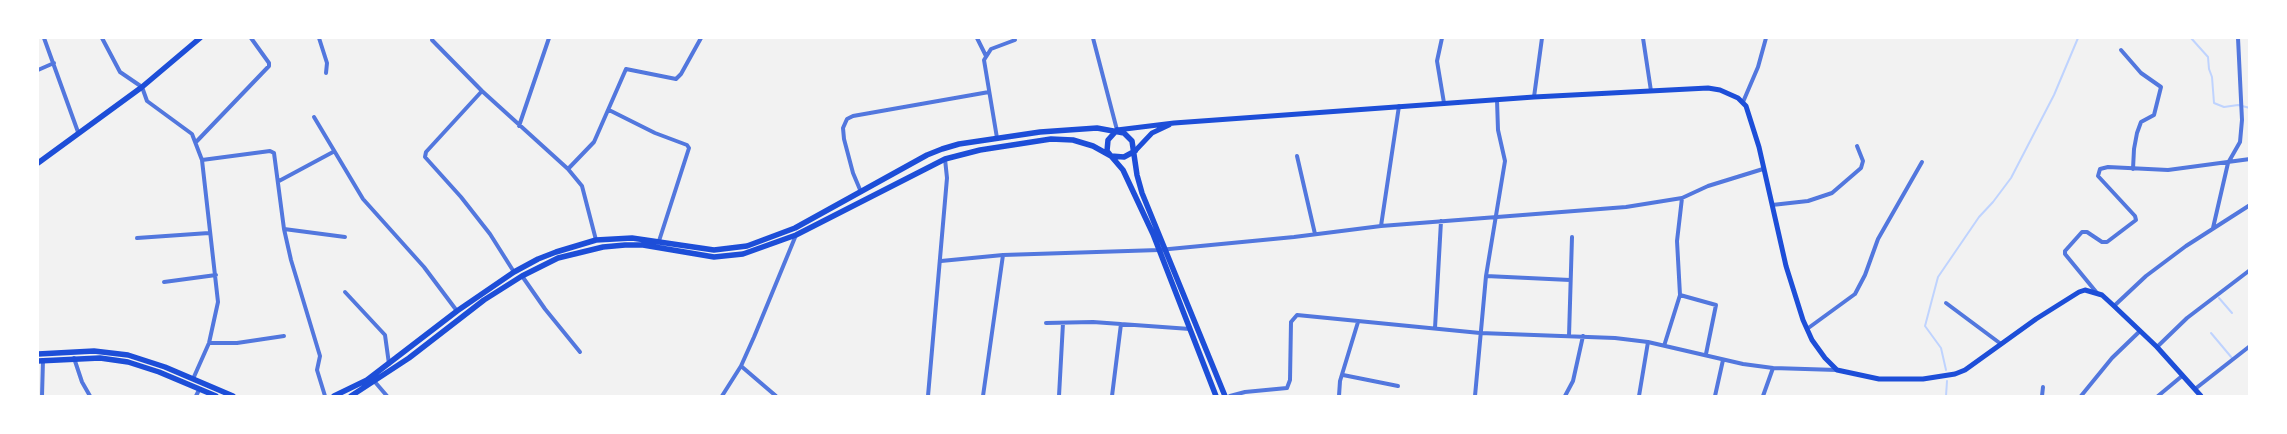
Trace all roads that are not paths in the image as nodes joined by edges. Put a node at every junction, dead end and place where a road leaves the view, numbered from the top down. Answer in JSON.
{"nodes":[{"id":1,"x":44,"y":38,"type":"edge"},
{"id":2,"x":102,"y":38,"type":"edge"},
{"id":3,"x":200,"y":38,"type":"edge"},
{"id":4,"x":251,"y":38,"type":"edge"},
{"id":5,"x":319,"y":38,"type":"edge"},
{"id":6,"x":432,"y":38,"type":"edge"},
{"id":7,"x":550,"y":38,"type":"edge"},
{"id":8,"x":701,"y":38,"type":"edge"},
{"id":9,"x":977,"y":38,"type":"edge"},
{"id":10,"x":1093,"y":38,"type":"edge"},
{"id":11,"x":1442,"y":38,"type":"edge"},
{"id":12,"x":1542,"y":38,"type":"edge"},
{"id":13,"x":1643,"y":38,"type":"edge"},
{"id":14,"x":1766,"y":38,"type":"edge"},
{"id":15,"x":2238,"y":38,"type":"edge"},
{"id":16,"x":1016,"y":40,"type":"dead end"},
{"id":17,"x":2121,"y":50,"type":"dead end"},
{"id":18,"x":986,"y":56,"type":"junction"},
{"id":19,"x":54,"y":63,"type":"junction"},
{"id":20,"x":38,"y":70,"type":"edge"},
{"id":21,"x":326,"y":74,"type":"dead end"},
{"id":22,"x":142,"y":87,"type":"junction"},
{"id":23,"x":482,"y":91,"type":"junction"},
{"id":24,"x":990,"y":92,"type":"junction"},
{"id":25,"x":1651,"y":92,"type":"junction"},
{"id":26,"x":1534,"y":97,"type":"junction"},
{"id":27,"x":1496,"y":100,"type":"junction"},
{"id":28,"x":1743,"y":102,"type":"junction"},
{"id":29,"x":1444,"y":103,"type":"junction"},
{"id":30,"x":1399,"y":106,"type":"junction"},
{"id":31,"x":609,"y":110,"type":"junction"},
{"id":32,"x":314,"y":117,"type":"dead end"},
{"id":33,"x":1174,"y":123,"type":"junction"},
{"id":34,"x":520,"y":126,"type":"junction"},
{"id":35,"x":1117,"y":130,"type":"junction"},
{"id":36,"x":78,"y":132,"type":"junction"},
{"id":37,"x":998,"y":138,"type":"junction"},
{"id":38,"x":197,"y":141,"type":"junction"},
{"id":39,"x":1857,"y":146,"type":"dead end"},
{"id":40,"x":1135,"y":151,"type":"junction"},
{"id":41,"x":333,"y":152,"type":"junction"},
{"id":42,"x":1111,"y":156,"type":"junction"},
{"id":43,"x":1298,"y":156,"type":"dead end"},
{"id":44,"x":945,"y":159,"type":"junction"},
{"id":45,"x":2250,"y":159,"type":"edge"},
{"id":46,"x":202,"y":160,"type":"junction"},
{"id":47,"x":1922,"y":162,"type":"dead end"},
{"id":48,"x":38,"y":163,"type":"edge"},
{"id":49,"x":2228,"y":163,"type":"junction"},
{"id":50,"x":568,"y":169,"type":"junction"},
{"id":51,"x":1763,"y":169,"type":"junction"},
{"id":52,"x":2133,"y":169,"type":"junction"},
{"id":53,"x":279,"y":181,"type":"junction"},
{"id":54,"x":861,"y":192,"type":"junction"},
{"id":55,"x":1682,"y":198,"type":"junction"},
{"id":56,"x":1772,"y":205,"type":"junction"},
{"id":57,"x":2250,"y":205,"type":"edge"},
{"id":58,"x":1495,"y":216,"type":"junction"},
{"id":59,"x":1441,"y":221,"type":"junction"},
{"id":60,"x":1381,"y":226,"type":"junction"},
{"id":61,"x":2213,"y":228,"type":"junction"},
{"id":62,"x":284,"y":229,"type":"junction"},
{"id":63,"x":209,"y":233,"type":"junction"},
{"id":64,"x":1315,"y":234,"type":"junction"},
{"id":65,"x":796,"y":235,"type":"junction"},
{"id":66,"x":1572,"y":237,"type":"dead end"},
{"id":67,"x":137,"y":238,"type":"dead end"},
{"id":68,"x":345,"y":238,"type":"dead end"},
{"id":69,"x":596,"y":240,"type":"junction"},
{"id":70,"x":659,"y":241,"type":"junction"},
{"id":71,"x":1166,"y":249,"type":"junction"},
{"id":72,"x":1159,"y":250,"type":"junction"},
{"id":73,"x":1003,"y":255,"type":"junction"},
{"id":74,"x":941,"y":261,"type":"junction"},
{"id":75,"x":2250,"y":270,"type":"edge"},
{"id":76,"x":514,"y":272,"type":"junction"},
{"id":77,"x":216,"y":275,"type":"junction"},
{"id":78,"x":522,"y":276,"type":"junction"},
{"id":79,"x":1486,"y":276,"type":"junction"},
{"id":80,"x":1570,"y":280,"type":"junction"},
{"id":81,"x":164,"y":282,"type":"dead end"},
{"id":82,"x":345,"y":292,"type":"dead end"},
{"id":83,"x":2097,"y":292,"type":"junction"},
{"id":84,"x":1680,"y":295,"type":"junction"},
{"id":85,"x":1946,"y":303,"type":"dead end"},
{"id":86,"x":2114,"y":306,"type":"junction"},
{"id":87,"x":457,"y":312,"type":"junction"},
{"id":88,"x":1358,"y":322,"type":"junction"},
{"id":89,"x":1046,"y":323,"type":"dead end"},
{"id":90,"x":1063,"y":323,"type":"junction"},
{"id":91,"x":1121,"y":324,"type":"junction"},
{"id":92,"x":1435,"y":328,"type":"junction"},
{"id":93,"x":1190,"y":329,"type":"junction"},
{"id":94,"x":1807,"y":329,"type":"junction"},
{"id":95,"x":2140,"y":331,"type":"junction"},
{"id":96,"x":1480,"y":333,"type":"junction"},
{"id":97,"x":284,"y":336,"type":"dead end"},
{"id":98,"x":1569,"y":336,"type":"junction"},
{"id":99,"x":1584,"y":336,"type":"junction"},
{"id":100,"x":1648,"y":342,"type":"junction"},
{"id":101,"x":209,"y":343,"type":"junction"},
{"id":102,"x":2001,"y":344,"type":"junction"},
{"id":103,"x":1664,"y":346,"type":"junction"},
{"id":104,"x":2250,"y":346,"type":"edge"},
{"id":105,"x":2157,"y":347,"type":"junction"},
{"id":106,"x":580,"y":352,"type":"dead end"},
{"id":107,"x":38,"y":354,"type":"edge"},
{"id":108,"x":1706,"y":354,"type":"junction"},
{"id":109,"x":74,"y":358,"type":"junction"},
{"id":110,"x":40,"y":360,"type":"edge"},
{"id":111,"x":1723,"y":360,"type":"junction"},
{"id":112,"x":389,"y":364,"type":"junction"},
{"id":113,"x":740,"y":366,"type":"junction"},
{"id":114,"x":1773,"y":368,"type":"junction"},
{"id":115,"x":1837,"y":370,"type":"junction"},
{"id":116,"x":1343,"y":375,"type":"junction"},
{"id":117,"x":2182,"y":376,"type":"junction"},
{"id":118,"x":193,"y":379,"type":"junction"},
{"id":119,"x":375,"y":382,"type":"junction"},
{"id":120,"x":1398,"y":386,"type":"dead end"},
{"id":121,"x":2043,"y":388,"type":"dead end"},
{"id":122,"x":199,"y":390,"type":"junction"},
{"id":123,"x":2194,"y":390,"type":"junction"},
{"id":124,"x":42,"y":396,"type":"edge"},
{"id":125,"x":90,"y":396,"type":"edge"},
{"id":126,"x":196,"y":396,"type":"edge"},
{"id":127,"x":216,"y":396,"type":"edge"},
{"id":128,"x":233,"y":396,"type":"edge"},
{"id":129,"x":325,"y":396,"type":"edge"},
{"id":130,"x":334,"y":396,"type":"edge"},
{"id":131,"x":351,"y":396,"type":"edge"},
{"id":132,"x":387,"y":396,"type":"edge"},
{"id":133,"x":722,"y":396,"type":"edge"},
{"id":134,"x":776,"y":396,"type":"edge"},
{"id":135,"x":928,"y":396,"type":"edge"},
{"id":136,"x":983,"y":396,"type":"edge"},
{"id":137,"x":1059,"y":396,"type":"edge"},
{"id":138,"x":1112,"y":396,"type":"edge"},
{"id":139,"x":1216,"y":396,"type":"edge"},
{"id":140,"x":1225,"y":396,"type":"edge"},
{"id":141,"x":1230,"y":396,"type":"edge"},
{"id":142,"x":1339,"y":396,"type":"edge"},
{"id":143,"x":1475,"y":396,"type":"edge"},
{"id":144,"x":1565,"y":396,"type":"edge"},
{"id":145,"x":1639,"y":396,"type":"edge"},
{"id":146,"x":1715,"y":396,"type":"edge"},
{"id":147,"x":1763,"y":396,"type":"edge"},
{"id":148,"x":2042,"y":396,"type":"edge"},
{"id":149,"x":2081,"y":396,"type":"edge"},
{"id":150,"x":2158,"y":396,"type":"edge"},
{"id":151,"x":2201,"y":396,"type":"edge"}],
"edges":[{"from":1,"to":19,"type":"street"},
{"from":2,"to":22,"type":"street"},
{"from":3,"to":22,"type":"main road"},
{"from":4,"to":38,"type":"street"},
{"from":5,"to":21,"type":"street"},
{"from":6,"to":23,"type":"street"},
{"from":7,"to":34,"type":"street"},
{"from":8,"to":31,"type":"street"},
{"from":9,"to":18,"type":"street"},
{"from":10,"to":35,"type":"street"},
{"from":11,"to":29,"type":"street"},
{"from":12,"to":26,"type":"street"},
{"from":13,"to":25,"type":"street"},
{"from":14,"to":28,"type":"street"},
{"from":15,"to":49,"type":"street"},
{"from":16,"to":18,"type":"street"},
{"from":17,"to":52,"type":"street"},
{"from":18,"to":24,"type":"street"},
{"from":19,"to":20,"type":"street"},
{"from":19,"to":36,"type":"street"},
{"from":22,"to":36,"type":"main road"},
{"from":22,"to":38,"type":"street"},
{"from":23,"to":34,"type":"street"},
{"from":23,"to":76,"type":"street"},
{"from":24,"to":37,"type":"street"},
{"from":24,"to":54,"type":"street"},
{"from":25,"to":26,"type":"main road"},
{"from":25,"to":28,"type":"main road"},
{"from":26,"to":27,"type":"main road"},
{"from":27,"to":29,"type":"main road"},
{"from":27,"to":58,"type":"street"},
{"from":28,"to":51,"type":"main road"},
{"from":29,"to":30,"type":"main road"},
{"from":30,"to":33,"type":"main road"},
{"from":30,"to":60,"type":"street"},
{"from":31,"to":50,"type":"street"},
{"from":31,"to":70,"type":"street"},
{"from":32,"to":41,"type":"street"},
{"from":33,"to":35,"type":"main road"},
{"from":33,"to":40,"type":"main road"},
{"from":34,"to":50,"type":"street"},
{"from":35,"to":37,"type":"main road"},
{"from":35,"to":40,"type":"main road"},
{"from":35,"to":42,"type":"main road"},
{"from":36,"to":48,"type":"main road"},
{"from":37,"to":54,"type":"main road"},
{"from":38,"to":46,"type":"street"},
{"from":39,"to":56,"type":"street"},
{"from":40,"to":42,"type":"main road"},
{"from":40,"to":71,"type":"main road"},
{"from":41,"to":53,"type":"street"},
{"from":41,"to":87,"type":"street"},
{"from":42,"to":44,"type":"main road"},
{"from":42,"to":72,"type":"main road"},
{"from":43,"to":64,"type":"street"},
{"from":44,"to":65,"type":"main road"},
{"from":44,"to":74,"type":"street"},
{"from":45,"to":49,"type":"street"},
{"from":46,"to":53,"type":"street"},
{"from":46,"to":63,"type":"street"},
{"from":47,"to":94,"type":"street"},
{"from":49,"to":52,"type":"street"},
{"from":49,"to":61,"type":"street"},
{"from":50,"to":69,"type":"street"},
{"from":51,"to":55,"type":"street"},
{"from":51,"to":56,"type":"main road"},
{"from":52,"to":83,"type":"street"},
{"from":53,"to":62,"type":"street"},
{"from":54,"to":70,"type":"main road"},
{"from":55,"to":58,"type":"street"},
{"from":55,"to":84,"type":"street"},
{"from":56,"to":94,"type":"main road"},
{"from":57,"to":61,"type":"street"},
{"from":58,"to":59,"type":"street"},
{"from":58,"to":79,"type":"street"},
{"from":59,"to":60,"type":"street"},
{"from":59,"to":92,"type":"street"},
{"from":60,"to":64,"type":"street"},
{"from":61,"to":86,"type":"street"},
{"from":62,"to":68,"type":"street"},
{"from":62,"to":129,"type":"street"},
{"from":63,"to":67,"type":"street"},
{"from":63,"to":77,"type":"street"},
{"from":64,"to":71,"type":"street"},
{"from":65,"to":78,"type":"main road"},
{"from":65,"to":113,"type":"street"},
{"from":66,"to":80,"type":"street"},
{"from":69,"to":70,"type":"main road"},
{"from":69,"to":76,"type":"main road"},
{"from":71,"to":72,"type":"street"},
{"from":71,"to":140,"type":"main road"},
{"from":72,"to":73,"type":"street"},
{"from":72,"to":93,"type":"main road"},
{"from":73,"to":74,"type":"street"},
{"from":73,"to":136,"type":"street"},
{"from":74,"to":135,"type":"street"},
{"from":75,"to":105,"type":"street"},
{"from":76,"to":87,"type":"main road"},
{"from":77,"to":81,"type":"street"},
{"from":77,"to":101,"type":"street"},
{"from":78,"to":106,"type":"street"},
{"from":78,"to":119,"type":"main road"},
{"from":79,"to":80,"type":"street"},
{"from":79,"to":96,"type":"street"},
{"from":80,"to":98,"type":"street"},
{"from":82,"to":112,"type":"street"},
{"from":83,"to":86,"type":"main road"},
{"from":83,"to":102,"type":"main road"},
{"from":84,"to":103,"type":"street"},
{"from":84,"to":108,"type":"street"},
{"from":85,"to":102,"type":"street"},
{"from":86,"to":95,"type":"main road"},
{"from":87,"to":112,"type":"main road"},
{"from":88,"to":92,"type":"street"},
{"from":88,"to":116,"type":"street"},
{"from":88,"to":141,"type":"street"},
{"from":89,"to":90,"type":"street"},
{"from":90,"to":91,"type":"street"},
{"from":90,"to":137,"type":"street"},
{"from":91,"to":93,"type":"street"},
{"from":91,"to":138,"type":"street"},
{"from":92,"to":96,"type":"street"},
{"from":93,"to":139,"type":"main road"},
{"from":94,"to":115,"type":"main road"},
{"from":95,"to":105,"type":"main road"},
{"from":95,"to":149,"type":"street"},
{"from":96,"to":98,"type":"street"},
{"from":96,"to":143,"type":"street"},
{"from":97,"to":101,"type":"street"},
{"from":98,"to":99,"type":"street"},
{"from":99,"to":100,"type":"street"},
{"from":99,"to":144,"type":"street"},
{"from":100,"to":103,"type":"street"},
{"from":100,"to":145,"type":"street"},
{"from":101,"to":118,"type":"street"},
{"from":102,"to":115,"type":"main road"},
{"from":103,"to":108,"type":"street"},
{"from":104,"to":123,"type":"street"},
{"from":105,"to":117,"type":"main road"},
{"from":107,"to":118,"type":"main road"},
{"from":108,"to":111,"type":"street"},
{"from":109,"to":110,"type":"main road"},
{"from":109,"to":122,"type":"main road"},
{"from":109,"to":125,"type":"street"},
{"from":110,"to":124,"type":"street"},
{"from":111,"to":114,"type":"street"},
{"from":111,"to":146,"type":"street"},
{"from":112,"to":130,"type":"main road"},
{"from":113,"to":133,"type":"street"},
{"from":113,"to":134,"type":"street"},
{"from":114,"to":115,"type":"street"},
{"from":114,"to":147,"type":"street"},
{"from":116,"to":120,"type":"street"},
{"from":116,"to":142,"type":"street"},
{"from":117,"to":123,"type":"main road"},
{"from":117,"to":150,"type":"street"},
{"from":118,"to":128,"type":"main road"},
{"from":119,"to":131,"type":"main road"},
{"from":119,"to":132,"type":"street"},
{"from":121,"to":148,"type":"street"},
{"from":122,"to":126,"type":"street"},
{"from":122,"to":127,"type":"main road"},
{"from":123,"to":151,"type":"main road"}]}
